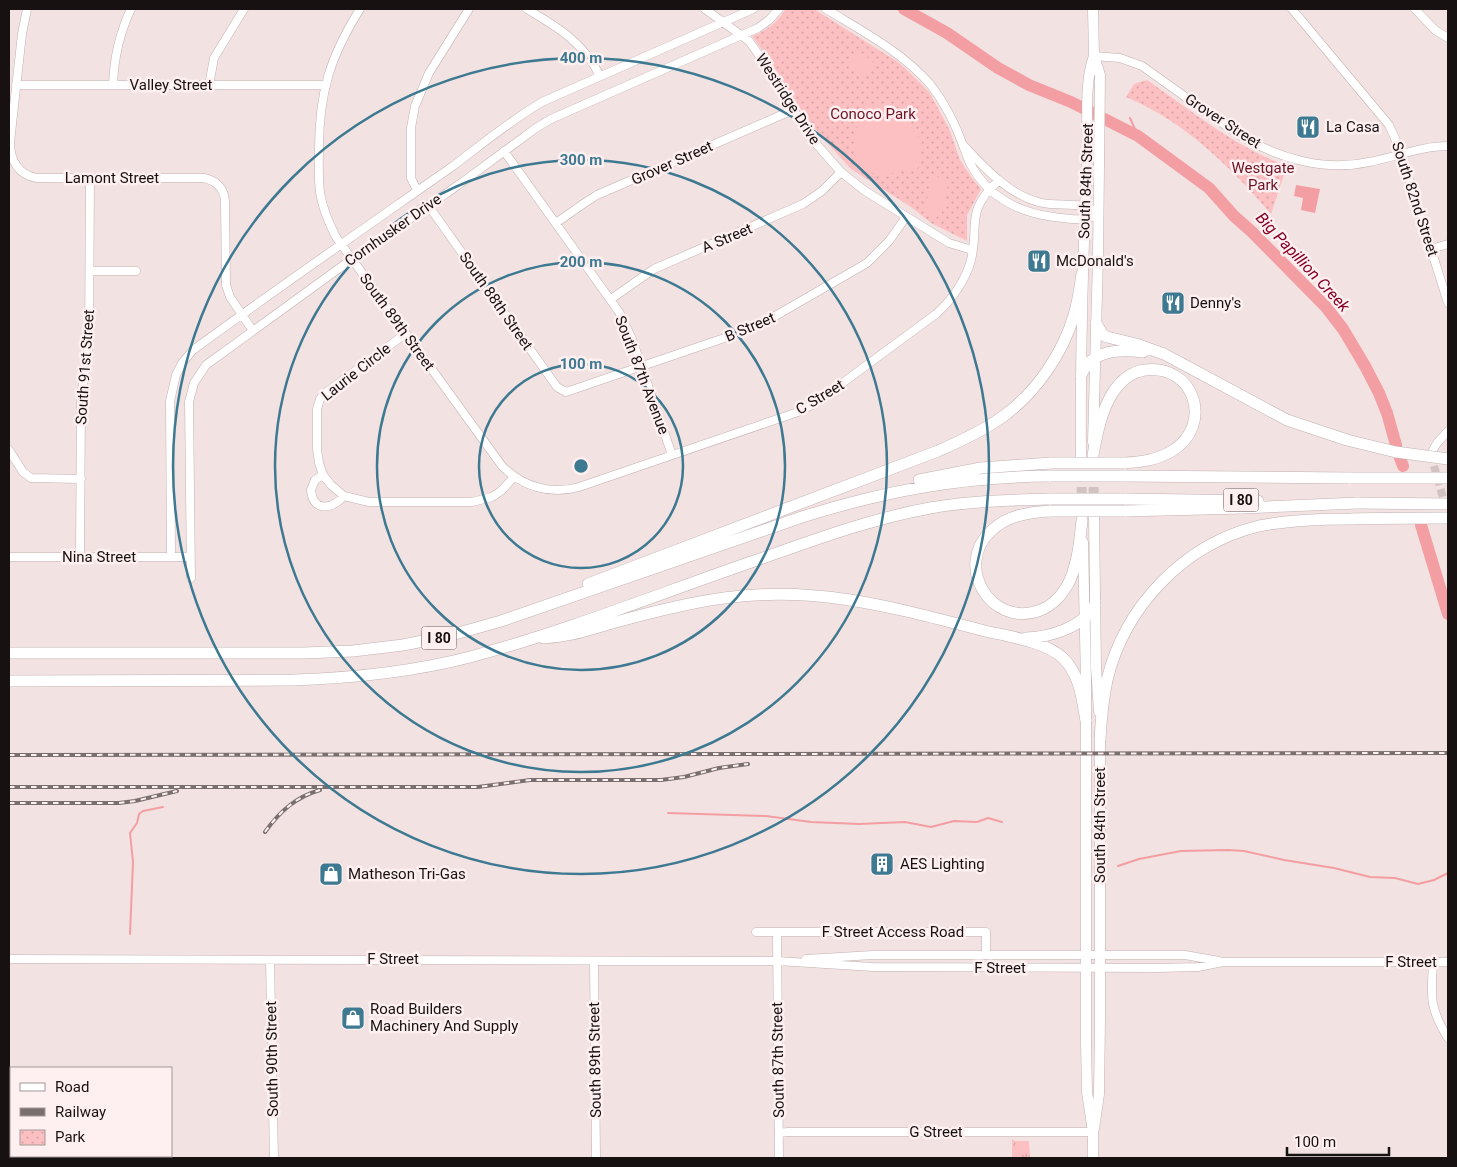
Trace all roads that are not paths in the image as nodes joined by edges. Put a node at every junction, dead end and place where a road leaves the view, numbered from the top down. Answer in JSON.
{"nodes":[{"id":1,"x":27,"y":9,"type":"edge"},
{"id":2,"x":131,"y":9,"type":"edge"},
{"id":3,"x":244,"y":9,"type":"edge"},
{"id":4,"x":360,"y":9,"type":"edge"},
{"id":5,"x":469,"y":9,"type":"edge"},
{"id":6,"x":527,"y":9,"type":"edge"},
{"id":7,"x":705,"y":9,"type":"edge"},
{"id":8,"x":753,"y":9,"type":"edge"},
{"id":9,"x":779,"y":9,"type":"edge"},
{"id":10,"x":826,"y":9,"type":"edge"},
{"id":11,"x":1093,"y":9,"type":"edge"},
{"id":12,"x":1292,"y":9,"type":"edge"},
{"id":13,"x":1415,"y":9,"type":"edge"},
{"id":14,"x":725,"y":22,"type":"junction"},
{"id":15,"x":742,"y":36,"type":"junction"},
{"id":16,"x":1448,"y":38,"type":"edge"},
{"id":17,"x":1094,"y":56,"type":"junction"},
{"id":18,"x":600,"y":76,"type":"junction"},
{"id":19,"x":325,"y":84,"type":"junction"},
{"id":20,"x":16,"y":85,"type":"junction"},
{"id":21,"x":113,"y":85,"type":"junction"},
{"id":22,"x":209,"y":85,"type":"junction"},
{"id":23,"x":793,"y":110,"type":"junction"},
{"id":24,"x":964,"y":146,"type":"junction"},
{"id":25,"x":1448,"y":146,"type":"edge"},
{"id":26,"x":504,"y":151,"type":"junction"},
{"id":27,"x":1401,"y":154,"type":"junction"},
{"id":28,"x":841,"y":172,"type":"junction"},
{"id":29,"x":90,"y":178,"type":"junction"},
{"id":30,"x":998,"y":180,"type":"junction"},
{"id":31,"x":989,"y":189,"type":"junction"},
{"id":32,"x":417,"y":190,"type":"junction"},
{"id":33,"x":428,"y":205,"type":"junction"},
{"id":34,"x":1085,"y":206,"type":"junction"},
{"id":35,"x":1098,"y":214,"type":"junction"},
{"id":36,"x":906,"y":217,"type":"junction"},
{"id":37,"x":1085,"y":219,"type":"junction"},
{"id":38,"x":556,"y":224,"type":"junction"},
{"id":39,"x":341,"y":244,"type":"junction"},
{"id":40,"x":1448,"y":244,"type":"edge"},
{"id":41,"x":1431,"y":249,"type":"junction"},
{"id":42,"x":972,"y":250,"type":"junction"},
{"id":43,"x":352,"y":259,"type":"junction"},
{"id":44,"x":90,"y":271,"type":"junction"},
{"id":45,"x":136,"y":271,"type":"dead end"},
{"id":46,"x":1082,"y":274,"type":"junction"},
{"id":47,"x":611,"y":299,"type":"junction"},
{"id":48,"x":1448,"y":303,"type":"edge"},
{"id":49,"x":242,"y":315,"type":"junction"},
{"id":50,"x":1096,"y":323,"type":"junction"},
{"id":51,"x":252,"y":331,"type":"junction"},
{"id":52,"x":405,"y":334,"type":"junction"},
{"id":53,"x":1095,"y":358,"type":"junction"},
{"id":54,"x":1176,"y":360,"type":"junction"},
{"id":55,"x":642,"y":367,"type":"junction"},
{"id":56,"x":1081,"y":376,"type":"junction"},
{"id":57,"x":566,"y":392,"type":"joint"},
{"id":58,"x":1448,"y":431,"type":"edge"},
{"id":59,"x":9,"y":450,"type":"edge"},
{"id":60,"x":1433,"y":450,"type":"dead end"},
{"id":61,"x":672,"y":455,"type":"junction"},
{"id":62,"x":1089,"y":456,"type":"junction"},
{"id":63,"x":1448,"y":459,"type":"edge"},
{"id":64,"x":323,"y":475,"type":"junction"},
{"id":65,"x":514,"y":477,"type":"junction"},
{"id":66,"x":1448,"y":478,"type":"edge"},
{"id":67,"x":81,"y":479,"type":"junction"},
{"id":68,"x":344,"y":496,"type":"junction"},
{"id":69,"x":848,"y":503,"type":"junction"},
{"id":70,"x":1448,"y":504,"type":"edge"},
{"id":71,"x":1051,"y":505,"type":"junction"},
{"id":72,"x":1094,"y":517,"type":"tunnel mouth"},
{"id":73,"x":1082,"y":518,"type":"joint"},
{"id":74,"x":1448,"y":518,"type":"edge"},
{"id":75,"x":9,"y":556,"type":"edge"},
{"id":76,"x":80,"y":557,"type":"junction"},
{"id":77,"x":171,"y":557,"type":"junction"},
{"id":78,"x":190,"y":557,"type":"junction"},
{"id":79,"x":191,"y":578,"type":"dead end"},
{"id":80,"x":1095,"y":605,"type":"junction"},
{"id":81,"x":1084,"y":620,"type":"junction"},
{"id":82,"x":464,"y":632,"type":"junction"},
{"id":83,"x":1004,"y":636,"type":"junction"},
{"id":84,"x":531,"y":638,"type":"junction"},
{"id":85,"x":9,"y":653,"type":"edge"},
{"id":86,"x":9,"y":681,"type":"edge"},
{"id":87,"x":1086,"y":721,"type":"junction"},
{"id":88,"x":1100,"y":740,"type":"junction"},
{"id":89,"x":756,"y":932,"type":"dead end"},
{"id":90,"x":777,"y":932,"type":"junction"},
{"id":91,"x":986,"y":955,"type":"junction"},
{"id":92,"x":1086,"y":955,"type":"junction"},
{"id":93,"x":1100,"y":955,"type":"junction"},
{"id":94,"x":9,"y":959,"type":"edge"},
{"id":95,"x":270,"y":960,"type":"junction"},
{"id":96,"x":594,"y":961,"type":"junction"},
{"id":97,"x":777,"y":961,"type":"junction"},
{"id":98,"x":1223,"y":962,"type":"junction"},
{"id":99,"x":1433,"y":962,"type":"junction"},
{"id":100,"x":1448,"y":962,"type":"edge"},
{"id":101,"x":1086,"y":968,"type":"junction"},
{"id":102,"x":1100,"y":968,"type":"junction"},
{"id":103,"x":1448,"y":1038,"type":"edge"},
{"id":104,"x":1093,"y":1132,"type":"junction"},
{"id":105,"x":779,"y":1134,"type":"junction"},
{"id":106,"x":274,"y":1158,"type":"edge"},
{"id":107,"x":596,"y":1158,"type":"edge"},
{"id":108,"x":779,"y":1158,"type":"edge"},
{"id":109,"x":1093,"y":1158,"type":"edge"}],
"edges":[{"from":1,"to":20,"type":"street"},
{"from":2,"to":21,"type":"street"},
{"from":3,"to":22,"type":"street"},
{"from":4,"to":19,"type":"street","name":"South 89th Street"},
{"from":5,"to":32,"type":"street"},
{"from":6,"to":18,"type":"street"},
{"from":7,"to":14,"type":"street","name":"Westridge Drive"},
{"from":8,"to":14,"type":"street","name":"Cornhusker Drive"},
{"from":9,"to":15,"type":"street","name":"Cornhusker Drive"},
{"from":10,"to":24,"type":"street"},
{"from":11,"to":17,"type":"main road","name":"South 84th Street"},
{"from":12,"to":27,"type":"street","name":"South 82nd Street"},
{"from":13,"to":16,"type":"street"},
{"from":14,"to":15,"type":"street","name":"Westridge Drive"},
{"from":14,"to":18,"type":"street","name":"Cornhusker Drive"},
{"from":15,"to":23,"type":"street","name":"Westridge Drive"},
{"from":15,"to":26,"type":"street","name":"Cornhusker Drive"},
{"from":17,"to":27,"type":"street","name":"Grover Street"},
{"from":17,"to":34,"type":"main road","name":"South 84th Street"},
{"from":17,"to":35,"type":"main road","name":"South 84th Street"},
{"from":18,"to":32,"type":"street","name":"Cornhusker Drive"},
{"from":19,"to":22,"type":"street","name":"Valley Street"},
{"from":19,"to":39,"type":"street","name":"South 89th Street"},
{"from":20,"to":21,"type":"street","name":"Valley Street"},
{"from":20,"to":29,"type":"street","name":"Lamont Street"},
{"from":21,"to":22,"type":"street","name":"Valley Street"},
{"from":23,"to":28,"type":"street","name":"Westridge Drive"},
{"from":23,"to":38,"type":"street","name":"Grover Street"},
{"from":24,"to":30,"type":"street"},
{"from":24,"to":31,"type":"street"},
{"from":25,"to":27,"type":"street","name":"Grover Street"},
{"from":26,"to":33,"type":"street","name":"Cornhusker Drive"},
{"from":26,"to":38,"type":"street","name":"South 87th Avenue"},
{"from":27,"to":41,"type":"street","name":"South 82nd Street"},
{"from":28,"to":36,"type":"street","name":"Westridge Drive"},
{"from":28,"to":47,"type":"street","name":"A Street"},
{"from":29,"to":44,"type":"street","name":"South 91st Street"},
{"from":29,"to":49,"type":"street","name":"Lamont Street"},
{"from":30,"to":31,"type":"street","name":"C Street"},
{"from":30,"to":34,"type":"street"},
{"from":31,"to":37,"type":"street"},
{"from":31,"to":42,"type":"street","name":"C Street"},
{"from":32,"to":39,"type":"street","name":"Cornhusker Drive"},
{"from":33,"to":43,"type":"street","name":"Cornhusker Drive"},
{"from":33,"to":57,"type":"street","name":"South 88th Street"},
{"from":34,"to":35,"type":"street"},
{"from":34,"to":37,"type":"main road","name":"South 84th Street"},
{"from":35,"to":37,"type":"street"},
{"from":35,"to":50,"type":"main road","name":"South 84th Street"},
{"from":36,"to":42,"type":"street","name":"Westridge Drive"},
{"from":36,"to":55,"type":"street","name":"B Street"},
{"from":37,"to":46,"type":"main road","name":"South 84th Street"},
{"from":38,"to":47,"type":"street","name":"South 87th Avenue"},
{"from":39,"to":43,"type":"street","name":"South 89th Street"},
{"from":39,"to":49,"type":"street","name":"Cornhusker Drive"},
{"from":40,"to":41,"type":"street"},
{"from":41,"to":48,"type":"street","name":"South 82nd Street"},
{"from":42,"to":61,"type":"street","name":"C Street"},
{"from":43,"to":51,"type":"street","name":"Cornhusker Drive"},
{"from":43,"to":52,"type":"street","name":"South 89th Street"},
{"from":44,"to":45,"type":"street"},
{"from":44,"to":67,"type":"street","name":"South 91st Street"},
{"from":46,"to":56,"type":"main road","name":"South 84th Street"},
{"from":46,"to":82,"type":"highway"},
{"from":47,"to":55,"type":"street","name":"South 87th Avenue"},
{"from":49,"to":51,"type":"street"},
{"from":49,"to":77,"type":"street","name":"Cornhusker Drive"},
{"from":50,"to":53,"type":"main road","name":"South 84th Street"},
{"from":50,"to":54,"type":"highway"},
{"from":51,"to":78,"type":"street","name":"Cornhusker Drive"},
{"from":52,"to":64,"type":"street","name":"Laurie Circle"},
{"from":52,"to":65,"type":"street","name":"South 89th Street"},
{"from":53,"to":54,"type":"highway"},
{"from":53,"to":56,"type":"highway"},
{"from":53,"to":62,"type":"main road","name":"South 84th Street"},
{"from":54,"to":63,"type":"highway","bridge":true},
{"from":55,"to":57,"type":"street","name":"B Street"},
{"from":55,"to":61,"type":"street","name":"South 87th Avenue"},
{"from":56,"to":62,"type":"main road","name":"South 84th Street"},
{"from":58,"to":60,"type":"street"},
{"from":59,"to":67,"type":"street"},
{"from":61,"to":65,"type":"street","name":"C Street"},
{"from":62,"to":69,"type":"highway","bridge":true},
{"from":64,"to":68,"type":"street"},
{"from":64,"to":68,"type":"street"},
{"from":65,"to":68,"type":"street"},
{"from":66,"to":69,"type":"highway","number":"I 80","bridge":true},
{"from":67,"to":76,"type":"street","name":"South 91st Street"},
{"from":69,"to":82,"type":"highway","number":"I 80"},
{"from":70,"to":71,"type":"highway","number":"I 80","bridge":true},
{"from":71,"to":73,"type":"highway"},
{"from":71,"to":84,"type":"highway","number":"I 80"},
{"from":72,"to":80,"type":"main road","name":"South 84th Street"},
{"from":73,"to":81,"type":"main road","name":"South 84th Street"},
{"from":74,"to":88,"type":"highway"},
{"from":75,"to":76,"type":"street","name":"Nina Street"},
{"from":76,"to":77,"type":"street","name":"Nina Street"},
{"from":77,"to":78,"type":"street","name":"Nina Street"},
{"from":78,"to":79,"type":"street","name":"Cornhusker Drive"},
{"from":80,"to":81,"type":"highway"},
{"from":80,"to":88,"type":"main road","name":"South 84th Street"},
{"from":81,"to":83,"type":"highway"},
{"from":81,"to":87,"type":"main road","name":"South 84th Street"},
{"from":82,"to":85,"type":"highway","number":"I 80"},
{"from":83,"to":84,"type":"highway"},
{"from":83,"to":87,"type":"highway"},
{"from":84,"to":86,"type":"highway","number":"I 80"},
{"from":87,"to":92,"type":"main road","name":"South 84th Street"},
{"from":88,"to":93,"type":"main road","name":"South 84th Street"},
{"from":89,"to":90,"type":"street","name":"F Street Access Road"},
{"from":90,"to":91,"type":"street","name":"F Street Access Road"},
{"from":90,"to":97,"type":"street"},
{"from":91,"to":92,"type":"street","name":"F Street"},
{"from":91,"to":97,"type":"street","name":"F Street"},
{"from":92,"to":93,"type":"street","name":"F Street"},
{"from":92,"to":101,"type":"main road","name":"South 84th Street"},
{"from":93,"to":98,"type":"street","name":"F Street"},
{"from":93,"to":102,"type":"main road","name":"South 84th Street"},
{"from":94,"to":95,"type":"street","name":"F Street"},
{"from":95,"to":96,"type":"street","name":"F Street"},
{"from":95,"to":106,"type":"street","name":"South 90th Street"},
{"from":96,"to":97,"type":"street","name":"F Street"},
{"from":96,"to":107,"type":"street","name":"South 89th Street"},
{"from":97,"to":101,"type":"street","name":"F Street"},
{"from":97,"to":105,"type":"street","name":"South 87th Street"},
{"from":98,"to":99,"type":"street","name":"F Street"},
{"from":98,"to":102,"type":"street","name":"F Street"},
{"from":99,"to":100,"type":"street","name":"F Street"},
{"from":99,"to":103,"type":"street"},
{"from":101,"to":102,"type":"street","name":"F Street"},
{"from":101,"to":104,"type":"main road","name":"South 84th Street"},
{"from":102,"to":104,"type":"main road","name":"South 84th Street"},
{"from":104,"to":105,"type":"street","name":"G Street"},
{"from":104,"to":109,"type":"main road","name":"South 84th Street"},
{"from":105,"to":108,"type":"street","name":"South 87th Street"}]}
